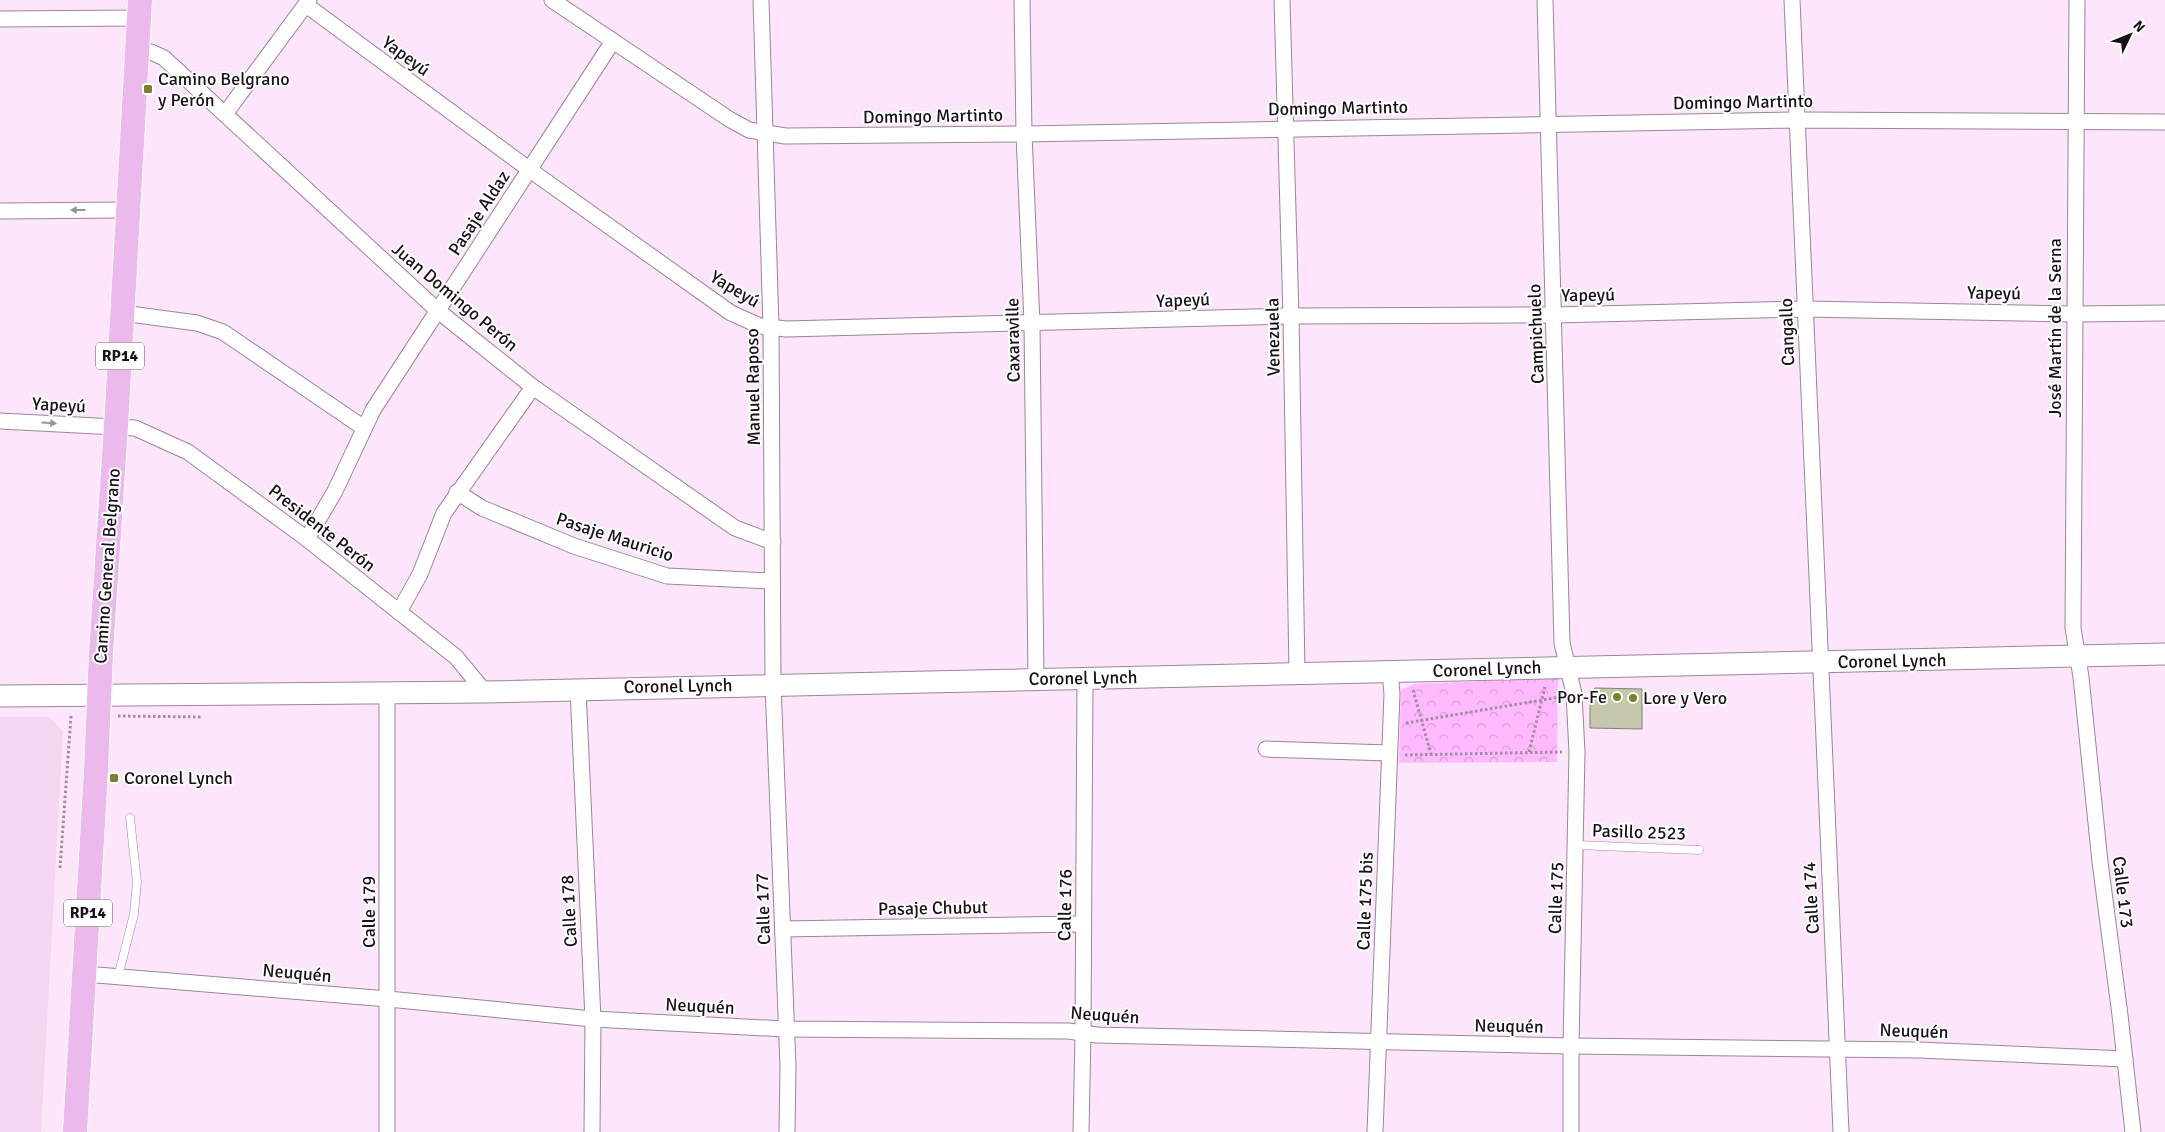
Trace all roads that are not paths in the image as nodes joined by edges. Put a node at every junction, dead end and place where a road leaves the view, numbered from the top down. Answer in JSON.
{"nodes":[{"id":1,"x":552,"y":0,"type":"edge"},
{"id":2,"x":760,"y":0,"type":"edge"},
{"id":3,"x":1022,"y":0,"type":"edge"},
{"id":4,"x":1282,"y":0,"type":"edge"},
{"id":5,"x":1545,"y":0,"type":"edge"},
{"id":6,"x":1792,"y":0,"type":"edge"},
{"id":7,"x":2077,"y":0,"type":"edge"},
{"id":8,"x":307,"y":2,"type":"edge"},
{"id":9,"x":139,"y":9,"type":"edge"},
{"id":10,"x":0,"y":18,"type":"edge"},
{"id":11,"x":612,"y":41,"type":"junction"},
{"id":12,"x":137,"y":49,"type":"junction"},
{"id":13,"x":225,"y":114,"type":"junction"},
{"id":14,"x":1798,"y":120,"type":"junction"},
{"id":15,"x":2075,"y":122,"type":"junction"},
{"id":16,"x":2165,"y":122,"type":"edge"},
{"id":17,"x":1547,"y":124,"type":"junction"},
{"id":18,"x":1286,"y":128,"type":"junction"},
{"id":19,"x":764,"y":134,"type":"junction"},
{"id":20,"x":1024,"y":134,"type":"junction"},
{"id":21,"x":530,"y":170,"type":"junction"},
{"id":22,"x":127,"y":210,"type":"junction"},
{"id":23,"x":0,"y":211,"type":"edge"},
{"id":24,"x":1804,"y":309,"type":"junction"},
{"id":25,"x":437,"y":310,"type":"junction"},
{"id":26,"x":122,"y":313,"type":"junction"},
{"id":27,"x":2165,"y":313,"type":"edge"},
{"id":28,"x":2074,"y":314,"type":"junction"},
{"id":29,"x":1554,"y":315,"type":"junction"},
{"id":30,"x":1291,"y":316,"type":"junction"},
{"id":31,"x":1032,"y":324,"type":"junction"},
{"id":32,"x":771,"y":327,"type":"junction"},
{"id":33,"x":533,"y":387,"type":"junction"},
{"id":34,"x":0,"y":420,"type":"edge"},
{"id":35,"x":116,"y":426,"type":"junction"},
{"id":36,"x":364,"y":428,"type":"junction"},
{"id":37,"x":457,"y":492,"type":"junction"},
{"id":38,"x":307,"y":539,"type":"junction"},
{"id":39,"x":773,"y":542,"type":"junction"},
{"id":40,"x":771,"y":581,"type":"junction"},
{"id":41,"x":399,"y":612,"type":"junction"},
{"id":42,"x":2165,"y":654,"type":"edge"},
{"id":43,"x":2076,"y":656,"type":"junction"},
{"id":44,"x":1819,"y":663,"type":"junction"},
{"id":45,"x":1390,"y":671,"type":"junction"},
{"id":46,"x":1297,"y":673,"type":"junction"},
{"id":47,"x":1036,"y":679,"type":"junction"},
{"id":48,"x":1085,"y":679,"type":"junction"},
{"id":49,"x":1571,"y":681,"type":"junction"},
{"id":50,"x":773,"y":684,"type":"junction"},
{"id":51,"x":578,"y":689,"type":"junction"},
{"id":52,"x":387,"y":692,"type":"junction"},
{"id":53,"x":485,"y":692,"type":"junction"},
{"id":54,"x":99,"y":694,"type":"junction"},
{"id":55,"x":0,"y":696,"type":"edge"},
{"id":56,"x":1266,"y":749,"type":"dead end"},
{"id":57,"x":1394,"y":754,"type":"junction"},
{"id":58,"x":130,"y":818,"type":"dead end"},
{"id":59,"x":1577,"y":845,"type":"junction"},
{"id":60,"x":1699,"y":850,"type":"dead end"},
{"id":61,"x":1083,"y":924,"type":"junction"},
{"id":62,"x":783,"y":929,"type":"junction"},
{"id":63,"x":84,"y":974,"type":"junction"},
{"id":64,"x":118,"y":976,"type":"junction"},
{"id":65,"x":388,"y":999,"type":"junction"},
{"id":66,"x":593,"y":1019,"type":"junction"},
{"id":67,"x":785,"y":1029,"type":"junction"},
{"id":68,"x":1084,"y":1033,"type":"junction"},
{"id":69,"x":1379,"y":1042,"type":"junction"},
{"id":70,"x":1571,"y":1046,"type":"junction"},
{"id":71,"x":1837,"y":1048,"type":"junction"},
{"id":72,"x":2125,"y":1059,"type":"junction"},
{"id":73,"x":75,"y":1132,"type":"edge"},
{"id":74,"x":387,"y":1132,"type":"edge"},
{"id":75,"x":592,"y":1132,"type":"edge"},
{"id":76,"x":787,"y":1132,"type":"edge"},
{"id":77,"x":1081,"y":1132,"type":"edge"},
{"id":78,"x":1375,"y":1132,"type":"edge"},
{"id":79,"x":1571,"y":1132,"type":"edge"},
{"id":80,"x":1841,"y":1132,"type":"edge"},
{"id":81,"x":2133,"y":1132,"type":"edge"}],
"edges":[{"from":1,"to":11,"type":"street","name":"Domingo Martinto"},
{"from":2,"to":19,"type":"street","name":"Manuel Raposo"},
{"from":3,"to":20,"type":"street","name":"Caxaraville"},
{"from":4,"to":18,"type":"street","name":"Venezuela"},
{"from":5,"to":17,"type":"street","name":"Campichuelo"},
{"from":6,"to":14,"type":"street","name":"Cangallo"},
{"from":7,"to":15,"type":"street","name":"José Martín de la Serna"},
{"from":8,"to":13,"type":"street"},
{"from":8,"to":21,"type":"street","name":"Yapeyú"},
{"from":9,"to":10,"type":"street"},
{"from":9,"to":12,"type":"main road","name":"Camino General Belgrano","number":"RP14"},
{"from":11,"to":19,"type":"street","name":"Domingo Martinto"},
{"from":11,"to":21,"type":"street","name":"Pasaje Aldaz"},
{"from":12,"to":13,"type":"street","name":"Juan Domingo Perón"},
{"from":12,"to":22,"type":"main road","name":"Camino General Belgrano","number":"RP14"},
{"from":13,"to":25,"type":"street","name":"Juan Domingo Perón"},
{"from":14,"to":15,"type":"street","name":"Domingo Martinto"},
{"from":14,"to":17,"type":"street","name":"Domingo Martinto"},
{"from":14,"to":24,"type":"street","name":"Cangallo"},
{"from":15,"to":16,"type":"street","name":"Domingo Martinto"},
{"from":15,"to":28,"type":"street","name":"José Martín de la Serna"},
{"from":17,"to":18,"type":"street","name":"Domingo Martinto"},
{"from":17,"to":29,"type":"street","name":"Campichuelo"},
{"from":18,"to":20,"type":"street","name":"Domingo Martinto"},
{"from":18,"to":30,"type":"street","name":"Venezuela"},
{"from":19,"to":20,"type":"street","name":"Domingo Martinto"},
{"from":19,"to":32,"type":"street","name":"Manuel Raposo"},
{"from":20,"to":31,"type":"street","name":"Caxaraville"},
{"from":21,"to":25,"type":"street","name":"Pasaje Aldaz"},
{"from":21,"to":32,"type":"street","name":"Yapeyú"},
{"from":22,"to":23,"type":"street","one_way":true},
{"from":22,"to":26,"type":"main road","name":"Camino General Belgrano","number":"RP14"},
{"from":24,"to":28,"type":"street","name":"Yapeyú"},
{"from":24,"to":29,"type":"street","name":"Yapeyú"},
{"from":24,"to":44,"type":"street","name":"Cangallo"},
{"from":25,"to":33,"type":"street","name":"Juan Domingo Perón"},
{"from":25,"to":36,"type":"street","name":"Pasaje Aldaz"},
{"from":26,"to":35,"type":"main road","name":"Camino General Belgrano","number":"RP14"},
{"from":26,"to":36,"type":"street"},
{"from":27,"to":28,"type":"street","name":"Yapeyú"},
{"from":28,"to":43,"type":"street","name":"José Martín de la Serna"},
{"from":29,"to":30,"type":"street","name":"Yapeyú"},
{"from":29,"to":49,"type":"street","name":"Campichuelo"},
{"from":30,"to":31,"type":"street","name":"Yapeyú"},
{"from":30,"to":46,"type":"street","name":"Venezuela"},
{"from":31,"to":32,"type":"street","name":"Yapeyú"},
{"from":31,"to":47,"type":"street","name":"Caxaraville"},
{"from":32,"to":39,"type":"street","name":"Manuel Raposo"},
{"from":33,"to":37,"type":"street"},
{"from":33,"to":39,"type":"street","name":"Juan Domingo Perón"},
{"from":34,"to":35,"type":"street","name":"Yapeyú","one_way":true},
{"from":35,"to":38,"type":"street","name":"Presidente Perón"},
{"from":35,"to":54,"type":"main road","name":"Camino General Belgrano","number":"RP14"},
{"from":36,"to":38,"type":"street","name":"Pasaje Aldaz"},
{"from":37,"to":40,"type":"street","name":"Pasaje Mauricio"},
{"from":37,"to":41,"type":"street"},
{"from":38,"to":41,"type":"street","name":"Presidente Perón"},
{"from":39,"to":40,"type":"street","name":"Manuel Raposo"},
{"from":40,"to":50,"type":"street","name":"Manuel Raposo"},
{"from":41,"to":53,"type":"street","name":"Presidente Perón"},
{"from":42,"to":43,"type":"main road","name":"Coronel Lynch"},
{"from":43,"to":44,"type":"main road","name":"Coronel Lynch"},
{"from":43,"to":72,"type":"street","name":"Calle 173"},
{"from":44,"to":49,"type":"main road","name":"Coronel Lynch"},
{"from":44,"to":71,"type":"street","name":"Calle 174"},
{"from":45,"to":46,"type":"main road","name":"Coronel Lynch"},
{"from":45,"to":49,"type":"main road","name":"Coronel Lynch"},
{"from":45,"to":57,"type":"street","name":"Calle 175 bis"},
{"from":46,"to":48,"type":"main road","name":"Coronel Lynch"},
{"from":47,"to":48,"type":"main road","name":"Coronel Lynch"},
{"from":47,"to":50,"type":"main road","name":"Coronel Lynch"},
{"from":48,"to":61,"type":"street","name":"Calle 176"},
{"from":49,"to":59,"type":"street","name":"Calle 175"},
{"from":50,"to":51,"type":"main road","name":"Coronel Lynch"},
{"from":50,"to":62,"type":"street","name":"Calle 177"},
{"from":51,"to":53,"type":"main road","name":"Coronel Lynch"},
{"from":51,"to":66,"type":"street","name":"Calle 178"},
{"from":52,"to":53,"type":"main road","name":"Coronel Lynch"},
{"from":52,"to":54,"type":"main road","name":"Coronel Lynch"},
{"from":52,"to":65,"type":"street","name":"Calle 179"},
{"from":54,"to":55,"type":"main road","name":"Coronel Lynch"},
{"from":54,"to":63,"type":"main road","name":"Camino General Belgrano","number":"RP14"},
{"from":56,"to":57,"type":"street"},
{"from":57,"to":69,"type":"street","name":"Calle 175 bis"},
{"from":58,"to":64,"type":"lane"},
{"from":59,"to":60,"type":"lane","name":"Pasillo 2523"},
{"from":59,"to":70,"type":"street","name":"Calle 175"},
{"from":61,"to":62,"type":"street","name":"Pasaje Chubut"},
{"from":61,"to":68,"type":"street","name":"Calle 176"},
{"from":62,"to":67,"type":"street","name":"Calle 177"},
{"from":63,"to":64,"type":"street","name":"Neuquén"},
{"from":63,"to":73,"type":"main road","name":"Camino General Belgrano","number":"RP14"},
{"from":64,"to":65,"type":"street","name":"Neuquén"},
{"from":65,"to":66,"type":"street","name":"Neuquén"},
{"from":65,"to":74,"type":"street","name":"Calle 179"},
{"from":66,"to":67,"type":"street","name":"Neuquén"},
{"from":66,"to":75,"type":"street","name":"Calle 178"},
{"from":67,"to":68,"type":"street","name":"Neuquén"},
{"from":67,"to":76,"type":"street","name":"Calle 177"},
{"from":68,"to":69,"type":"street","name":"Neuquén"},
{"from":68,"to":77,"type":"street","name":"Calle 176"},
{"from":69,"to":70,"type":"street","name":"Neuquén"},
{"from":69,"to":78,"type":"street","name":"Calle 175 bis"},
{"from":70,"to":71,"type":"street","name":"Neuquén"},
{"from":70,"to":79,"type":"street","name":"Calle 175"},
{"from":71,"to":72,"type":"street","name":"Neuquén"},
{"from":71,"to":80,"type":"street","name":"Calle 174"},
{"from":72,"to":81,"type":"street","name":"Calle 173"}]}
